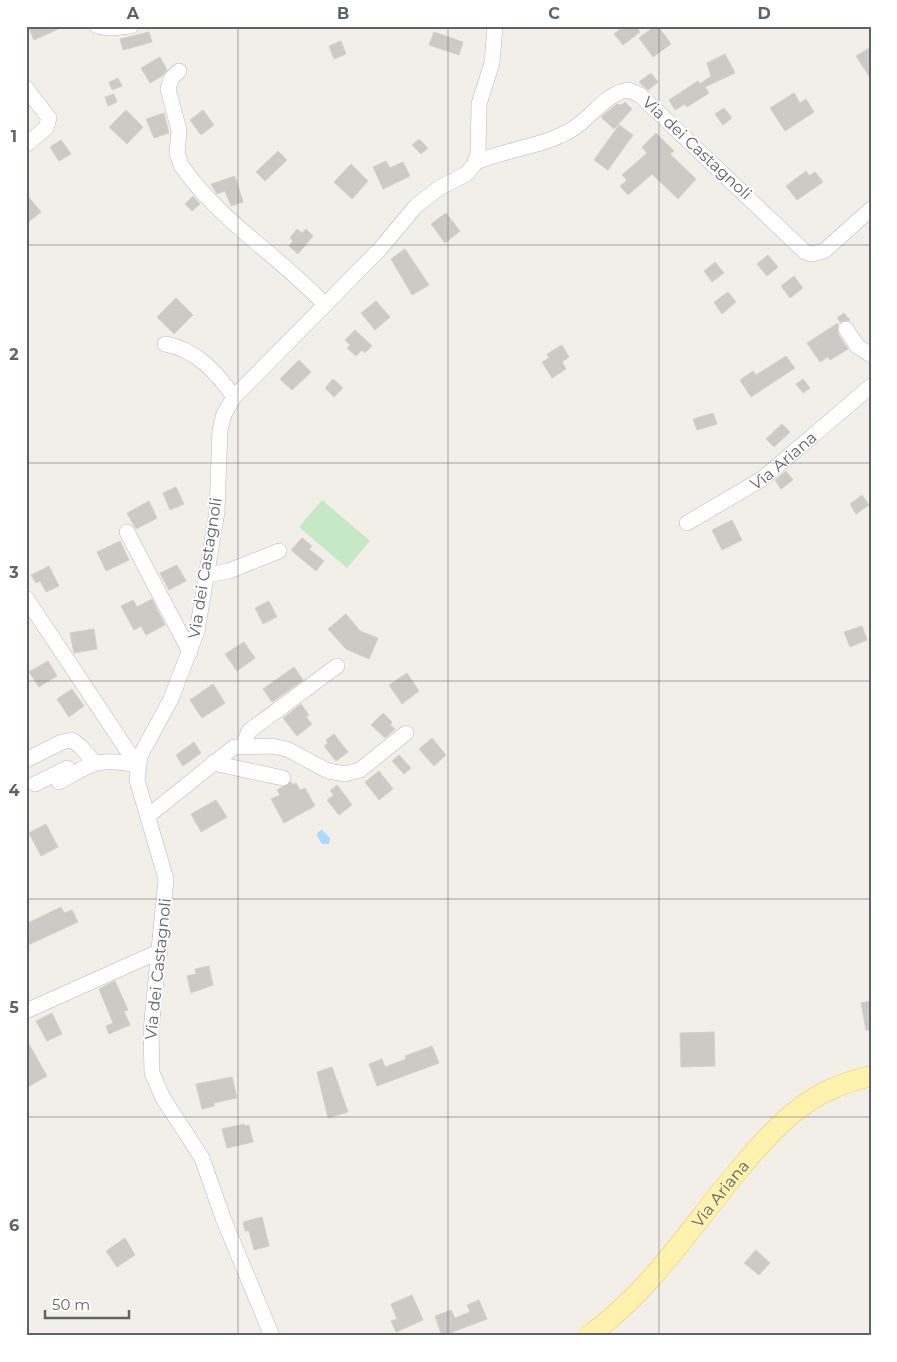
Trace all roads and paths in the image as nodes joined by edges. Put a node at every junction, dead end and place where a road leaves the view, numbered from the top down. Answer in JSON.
{"nodes":[{"id":1,"x":97,"y":26,"type":"edge"},
{"id":2,"x":131,"y":26,"type":"edge"},
{"id":3,"x":495,"y":26,"type":"edge"},
{"id":4,"x":179,"y":70,"type":"dead end"},
{"id":5,"x":26,"y":88,"type":"edge"},
{"id":6,"x":27,"y":144,"type":"edge"},
{"id":7,"x":476,"y":162,"type":"junction"},
{"id":8,"x":871,"y":209,"type":"edge"},
{"id":9,"x":325,"y":305,"type":"junction"},
{"id":10,"x":846,"y":329,"type":"dead end"},
{"id":11,"x":166,"y":344,"type":"dead end"},
{"id":12,"x":871,"y":355,"type":"edge"},
{"id":13,"x":871,"y":386,"type":"edge"},
{"id":14,"x":234,"y":397,"type":"junction"},
{"id":15,"x":687,"y":523,"type":"dead end"},
{"id":16,"x":127,"y":532,"type":"dead end"},
{"id":17,"x":279,"y":551,"type":"dead end"},
{"id":18,"x":207,"y":575,"type":"junction"},
{"id":19,"x":26,"y":598,"type":"edge"},
{"id":20,"x":190,"y":652,"type":"junction"},
{"id":21,"x":337,"y":666,"type":"dead end"},
{"id":22,"x":406,"y":733,"type":"dead end"},
{"id":23,"x":243,"y":746,"type":"junction"},
{"id":24,"x":26,"y":760,"type":"edge"},
{"id":25,"x":94,"y":762,"type":"junction"},
{"id":26,"x":213,"y":763,"type":"junction"},
{"id":27,"x":137,"y":765,"type":"junction"},
{"id":28,"x":283,"y":778,"type":"dead end"},
{"id":29,"x":59,"y":782,"type":"dead end"},
{"id":30,"x":35,"y":784,"type":"dead end"},
{"id":31,"x":148,"y":816,"type":"junction"},
{"id":32,"x":160,"y":951,"type":"junction"},
{"id":33,"x":26,"y":1011,"type":"edge"},
{"id":34,"x":871,"y":1076,"type":"edge"},
{"id":35,"x":272,"y":1336,"type":"edge"},
{"id":36,"x":588,"y":1336,"type":"edge"}],
"edges":[{"from":1,"to":2,"type":"street"},
{"from":3,"to":7,"type":"street"},
{"from":4,"to":9,"type":"street"},
{"from":5,"to":6,"type":"street"},
{"from":7,"to":8,"type":"street","name":"Via dei Castagnoli"},
{"from":7,"to":9,"type":"street","name":"Via dei Castagnoli"},
{"from":9,"to":14,"type":"street","name":"Via dei Castagnoli"},
{"from":10,"to":12,"type":"street"},
{"from":11,"to":14,"type":"street"},
{"from":13,"to":15,"type":"street","name":"Via Ariana"},
{"from":14,"to":18,"type":"street","name":"Via dei Castagnoli"},
{"from":16,"to":20,"type":"street"},
{"from":17,"to":18,"type":"street"},
{"from":18,"to":20,"type":"street","name":"Via dei Castagnoli"},
{"from":19,"to":27,"type":"street"},
{"from":20,"to":27,"type":"street","name":"Via dei Castagnoli"},
{"from":21,"to":23,"type":"street"},
{"from":22,"to":23,"type":"street"},
{"from":23,"to":26,"type":"street"},
{"from":24,"to":25,"type":"street"},
{"from":25,"to":27,"type":"street"},
{"from":25,"to":29,"type":"street"},
{"from":25,"to":30,"type":"street"},
{"from":26,"to":28,"type":"street"},
{"from":26,"to":31,"type":"street"},
{"from":27,"to":31,"type":"street","name":"Via dei Castagnoli"},
{"from":31,"to":32,"type":"street","name":"Via dei Castagnoli"},
{"from":32,"to":33,"type":"street"},
{"from":32,"to":35,"type":"street","name":"Via dei Castagnoli"},
{"from":34,"to":36,"type":"main road","name":"Via Ariana"}]}
